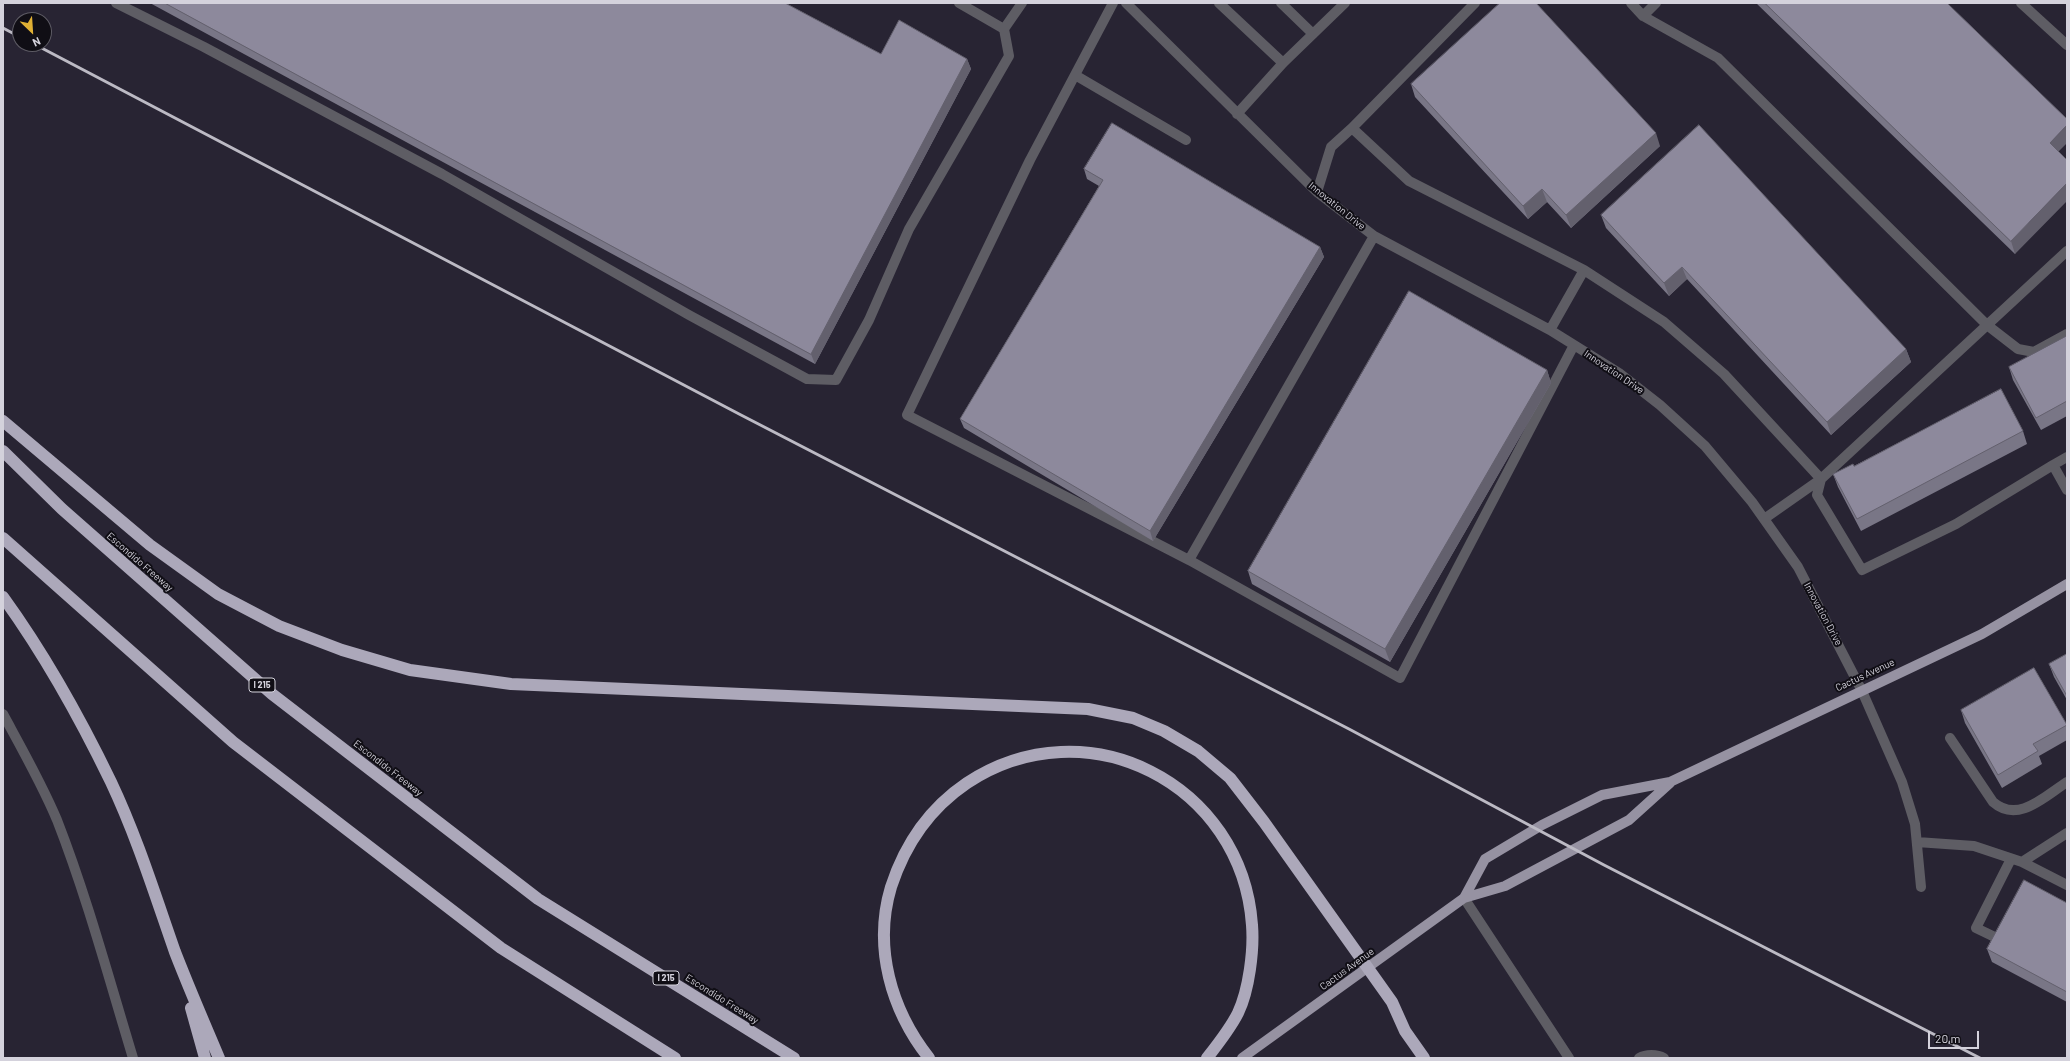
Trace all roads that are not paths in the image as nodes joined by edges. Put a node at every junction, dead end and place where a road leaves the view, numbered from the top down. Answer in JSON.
{"nodes":[{"id":1,"x":116,"y":3,"type":"edge"},
{"id":2,"x":959,"y":3,"type":"edge"},
{"id":3,"x":1022,"y":3,"type":"edge"},
{"id":4,"x":1114,"y":3,"type":"edge"},
{"id":5,"x":1126,"y":3,"type":"edge"},
{"id":6,"x":1219,"y":3,"type":"edge"},
{"id":7,"x":1281,"y":3,"type":"edge"},
{"id":8,"x":1345,"y":3,"type":"edge"},
{"id":9,"x":1475,"y":3,"type":"edge"},
{"id":10,"x":1631,"y":3,"type":"edge"},
{"id":11,"x":1656,"y":3,"type":"edge"},
{"id":12,"x":2020,"y":3,"type":"edge"},
{"id":13,"x":1643,"y":16,"type":"junction"},
{"id":14,"x":1004,"y":29,"type":"junction"},
{"id":15,"x":1313,"y":34,"type":"junction"},
{"id":16,"x":2067,"y":45,"type":"edge"},
{"id":17,"x":1283,"y":63,"type":"junction"},
{"id":18,"x":1075,"y":75,"type":"junction"},
{"id":19,"x":1237,"y":114,"type":"junction"},
{"id":20,"x":1352,"y":128,"type":"junction"},
{"id":21,"x":1186,"y":140,"type":"dead end"},
{"id":22,"x":1317,"y":192,"type":"junction"},
{"id":23,"x":1374,"y":236,"type":"junction"},
{"id":24,"x":2067,"y":251,"type":"edge"},
{"id":25,"x":1584,"y":270,"type":"junction"},
{"id":26,"x":1987,"y":325,"type":"junction"},
{"id":27,"x":1550,"y":330,"type":"junction"},
{"id":28,"x":2067,"y":334,"type":"edge"},
{"id":29,"x":1574,"y":345,"type":"junction"},
{"id":30,"x":3,"y":421,"type":"edge"},
{"id":31,"x":3,"y":451,"type":"edge"},
{"id":32,"x":2067,"y":457,"type":"edge"},
{"id":33,"x":2053,"y":466,"type":"junction"},
{"id":34,"x":1821,"y":479,"type":"junction"},
{"id":35,"x":2067,"y":490,"type":"edge"},
{"id":36,"x":1764,"y":519,"type":"junction"},
{"id":37,"x":3,"y":538,"type":"edge"},
{"id":38,"x":1189,"y":560,"type":"junction"},
{"id":39,"x":2067,"y":584,"type":"edge"},
{"id":40,"x":3,"y":598,"type":"edge"},
{"id":41,"x":1862,"y":691,"type":"junction"},
{"id":42,"x":3,"y":714,"type":"edge"},
{"id":43,"x":1950,"y":738,"type":"dead end"},
{"id":44,"x":1670,"y":782,"type":"junction"},
{"id":45,"x":2066,"y":785,"type":"edge"},
{"id":46,"x":2067,"y":833,"type":"edge"},
{"id":47,"x":1917,"y":842,"type":"junction"},
{"id":48,"x":2012,"y":859,"type":"junction"},
{"id":49,"x":2022,"y":862,"type":"junction"},
{"id":50,"x":2067,"y":885,"type":"edge"},
{"id":51,"x":1921,"y":887,"type":"dead end"},
{"id":52,"x":1464,"y":898,"type":"junction"},
{"id":53,"x":2003,"y":941,"type":"edge"},
{"id":54,"x":176,"y":953,"type":"junction"},
{"id":55,"x":1368,"y":969,"type":"junction"},
{"id":56,"x":133,"y":1058,"type":"edge"},
{"id":57,"x":205,"y":1058,"type":"edge"},
{"id":58,"x":219,"y":1058,"type":"edge"},
{"id":59,"x":675,"y":1058,"type":"edge"},
{"id":60,"x":794,"y":1058,"type":"edge"},
{"id":61,"x":929,"y":1058,"type":"edge"},
{"id":62,"x":1207,"y":1058,"type":"edge"},
{"id":63,"x":1242,"y":1058,"type":"edge"},
{"id":64,"x":1424,"y":1058,"type":"edge"},
{"id":65,"x":1569,"y":1058,"type":"edge"},
{"id":66,"x":1638,"y":1058,"type":"edge"},
{"id":67,"x":1664,"y":1058,"type":"edge"}],
"edges":[{"from":1,"to":14,"type":"street"},
{"from":2,"to":14,"type":"street"},
{"from":3,"to":14,"type":"street"},
{"from":4,"to":18,"type":"street"},
{"from":5,"to":19,"type":"street","name":"Innovation Drive"},
{"from":6,"to":17,"type":"street"},
{"from":7,"to":15,"type":"street"},
{"from":8,"to":15,"type":"street"},
{"from":9,"to":20,"type":"street"},
{"from":10,"to":13,"type":"street"},
{"from":11,"to":13,"type":"street"},
{"from":12,"to":16,"type":"street"},
{"from":13,"to":26,"type":"street"},
{"from":15,"to":17,"type":"street"},
{"from":17,"to":19,"type":"street"},
{"from":18,"to":21,"type":"street"},
{"from":18,"to":38,"type":"street"},
{"from":19,"to":22,"type":"street","name":"Innovation Drive"},
{"from":20,"to":22,"type":"street"},
{"from":20,"to":25,"type":"street"},
{"from":22,"to":23,"type":"street","name":"Innovation Drive"},
{"from":23,"to":27,"type":"street","name":"Innovation Drive"},
{"from":23,"to":38,"type":"street"},
{"from":24,"to":26,"type":"street"},
{"from":25,"to":27,"type":"street"},
{"from":25,"to":34,"type":"street"},
{"from":26,"to":28,"type":"street"},
{"from":26,"to":34,"type":"street"},
{"from":27,"to":29,"type":"street","name":"Innovation Drive"},
{"from":29,"to":36,"type":"street","name":"Innovation Drive"},
{"from":29,"to":38,"type":"street"},
{"from":30,"to":55,"type":"highway"},
{"from":31,"to":60,"type":"highway","name":"Escondido Freeway","number":"I 215"},
{"from":32,"to":33,"type":"street"},
{"from":33,"to":34,"type":"street"},
{"from":33,"to":35,"type":"street"},
{"from":34,"to":36,"type":"street"},
{"from":36,"to":41,"type":"street","name":"Innovation Drive"},
{"from":37,"to":59,"type":"highway"},
{"from":39,"to":41,"type":"main road","name":"Cactus Avenue"},
{"from":40,"to":54,"type":"highway"},
{"from":41,"to":44,"type":"main road","name":"Cactus Avenue"},
{"from":41,"to":47,"type":"street","name":"Innovation Drive"},
{"from":42,"to":56,"type":"street"},
{"from":43,"to":45,"type":"street"},
{"from":44,"to":52,"type":"main road","name":"Cactus Avenue"},
{"from":44,"to":52,"type":"main road","name":"Cactus Avenue"},
{"from":46,"to":49,"type":"street"},
{"from":47,"to":48,"type":"street"},
{"from":47,"to":51,"type":"street","name":"Innovation Drive"},
{"from":48,"to":49,"type":"street"},
{"from":48,"to":53,"type":"street"},
{"from":49,"to":50,"type":"street"},
{"from":52,"to":55,"type":"main road","name":"Cactus Avenue"},
{"from":52,"to":65,"type":"street"},
{"from":54,"to":57,"type":"highway"},
{"from":54,"to":58,"type":"highway"},
{"from":55,"to":63,"type":"main road","name":"Cactus Avenue"},
{"from":55,"to":64,"type":"highway"},
{"from":61,"to":62,"type":"highway"},
{"from":66,"to":67,"type":"street"}]}
